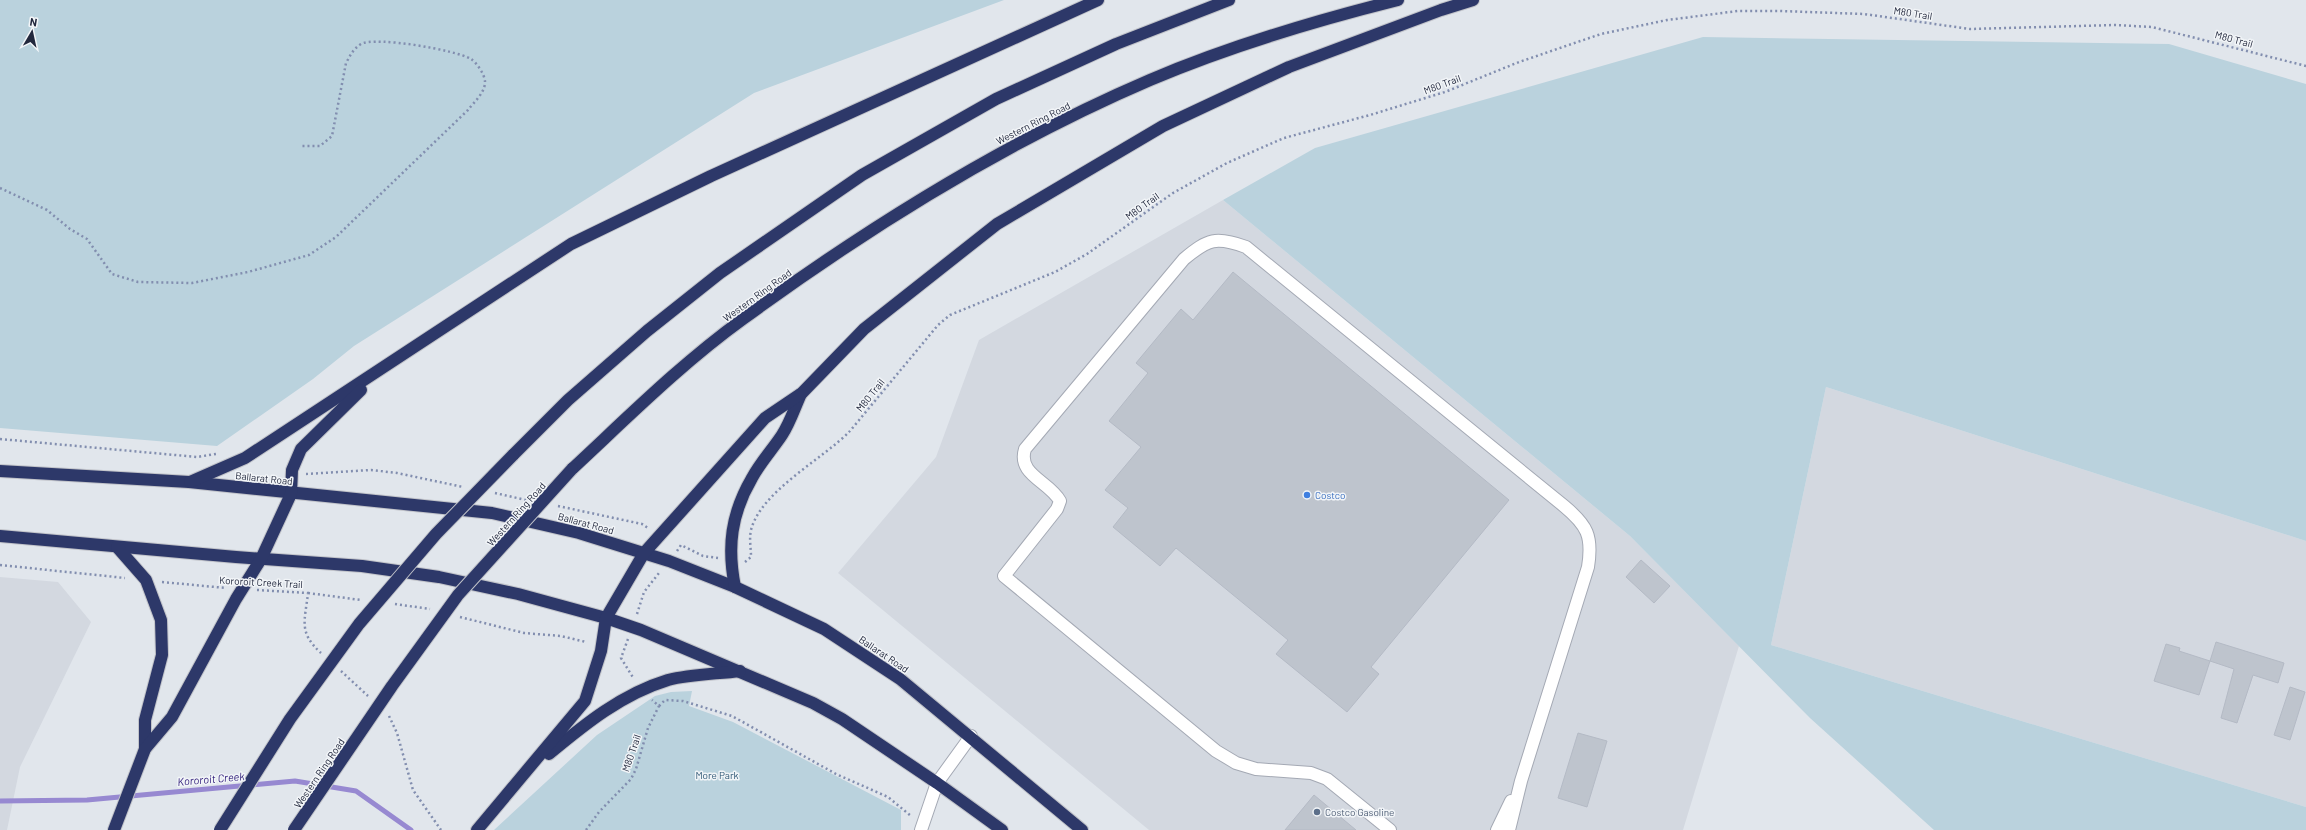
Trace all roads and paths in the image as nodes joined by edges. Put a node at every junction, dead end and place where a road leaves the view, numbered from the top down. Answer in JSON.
{"nodes":[{"id":1,"x":1098,"y":0,"type":"edge"},
{"id":2,"x":1229,"y":0,"type":"edge"},
{"id":3,"x":1398,"y":0,"type":"edge"},
{"id":4,"x":1473,"y":0,"type":"edge"},
{"id":5,"x":2306,"y":66,"type":"edge"},
{"id":6,"x":302,"y":146,"type":"dead end"},
{"id":7,"x":0,"y":188,"type":"edge"},
{"id":8,"x":382,"y":370,"type":"junction"},
{"id":9,"x":802,"y":393,"type":"junction"},
{"id":10,"x":0,"y":439,"type":"edge"},
{"id":11,"x":223,"y":452,"type":"dead end"},
{"id":12,"x":0,"y":471,"type":"edge"},
{"id":13,"x":189,"y":482,"type":"junction"},
{"id":14,"x":291,"y":494,"type":"junction"},
{"id":15,"x":0,"y":536,"type":"edge"},
{"id":16,"x":117,"y":547,"type":"junction"},
{"id":17,"x":678,"y":549,"type":"dead end"},
{"id":18,"x":644,"y":553,"type":"junction"},
{"id":19,"x":716,"y":558,"type":"dead end"},
{"id":20,"x":261,"y":559,"type":"junction"},
{"id":21,"x":742,"y":563,"type":"dead end"},
{"id":22,"x":0,"y":566,"type":"edge"},
{"id":23,"x":656,"y":577,"type":"dead end"},
{"id":24,"x":146,"y":580,"type":"junction"},
{"id":25,"x":735,"y":587,"type":"junction"},
{"id":26,"x":242,"y":589,"type":"junction"},
{"id":27,"x":308,"y":593,"type":"junction"},
{"id":28,"x":367,"y":600,"type":"dead end"},
{"id":29,"x":641,"y":603,"type":"dead end"},
{"id":30,"x":390,"y":604,"type":"dead end"},
{"id":31,"x":434,"y":609,"type":"dead end"},
{"id":32,"x":455,"y":616,"type":"dead end"},
{"id":33,"x":606,"y":618,"type":"junction"},
{"id":34,"x":625,"y":646,"type":"dead end"},
{"id":35,"x":601,"y":651,"type":"junction"},
{"id":36,"x":327,"y":658,"type":"dead end"},
{"id":37,"x":621,"y":658,"type":"junction"},
{"id":38,"x":338,"y":668,"type":"dead end"},
{"id":39,"x":742,"y":671,"type":"junction"},
{"id":40,"x":635,"y":680,"type":"dead end"},
{"id":41,"x":647,"y":696,"type":"dead end"},
{"id":42,"x":372,"y":699,"type":"dead end"},
{"id":43,"x":659,"y":706,"type":"junction"},
{"id":44,"x":388,"y":714,"type":"dead end"},
{"id":45,"x":971,"y":736,"type":"junction"},
{"id":46,"x":145,"y":749,"type":"junction"},
{"id":47,"x":524,"y":776,"type":"junction"},
{"id":48,"x":1521,"y":781,"type":"junction"},
{"id":49,"x":937,"y":783,"type":"junction"},
{"id":50,"x":925,"y":829,"type":"edge"},
{"id":51,"x":114,"y":830,"type":"edge"},
{"id":52,"x":220,"y":830,"type":"edge"},
{"id":53,"x":294,"y":830,"type":"edge"},
{"id":54,"x":441,"y":830,"type":"edge"},
{"id":55,"x":477,"y":830,"type":"edge"},
{"id":56,"x":586,"y":830,"type":"edge"},
{"id":57,"x":1002,"y":830,"type":"edge"},
{"id":58,"x":1082,"y":830,"type":"edge"},
{"id":59,"x":1390,"y":830,"type":"edge"},
{"id":60,"x":1497,"y":830,"type":"edge"},
{"id":61,"x":1509,"y":830,"type":"edge"}],
"edges":[{"from":1,"to":8,"type":"highway"},
{"from":2,"to":52,"type":"highway","bridge":true},
{"from":3,"to":53,"type":"highway","name":"Western Ring Road","bridge":true},
{"from":4,"to":9,"type":"highway"},
{"from":5,"to":21,"type":"path","name":"M80 Trail"},
{"from":6,"to":7,"type":"path"},
{"from":8,"to":13,"type":"highway"},
{"from":8,"to":14,"type":"highway"},
{"from":9,"to":18,"type":"highway"},
{"from":9,"to":25,"type":"highway"},
{"from":10,"to":11,"type":"path"},
{"from":12,"to":13,"type":"highway","name":"Ballarat Road"},
{"from":13,"to":14,"type":"highway","name":"Ballarat Road"},
{"from":14,"to":18,"type":"highway","name":"Ballarat Road"},
{"from":14,"to":20,"type":"highway"},
{"from":15,"to":16,"type":"highway"},
{"from":16,"to":20,"type":"highway"},
{"from":16,"to":24,"type":"highway"},
{"from":17,"to":19,"type":"path"},
{"from":18,"to":25,"type":"highway","name":"Ballarat Road"},
{"from":18,"to":33,"type":"highway"},
{"from":20,"to":26,"type":"highway"},
{"from":20,"to":33,"type":"highway"},
{"from":22,"to":24,"type":"path","name":"Kororoit Creek Trail"},
{"from":23,"to":29,"type":"path"},
{"from":24,"to":26,"type":"path","name":"Kororoit Creek Trail"},
{"from":24,"to":46,"type":"highway"},
{"from":25,"to":45,"type":"highway","name":"Ballarat Road"},
{"from":26,"to":27,"type":"path","name":"Kororoit Creek Trail"},
{"from":26,"to":46,"type":"highway"},
{"from":27,"to":28,"type":"path"},
{"from":27,"to":36,"type":"path","name":"Kororoit Creek Trail"},
{"from":30,"to":31,"type":"path"},
{"from":32,"to":35,"type":"path"},
{"from":33,"to":35,"type":"highway"},
{"from":33,"to":39,"type":"highway"},
{"from":34,"to":37,"type":"path"},
{"from":35,"to":37,"type":"path"},
{"from":35,"to":47,"type":"highway"},
{"from":37,"to":40,"type":"path"},
{"from":38,"to":42,"type":"path"},
{"from":39,"to":47,"type":"highway"},
{"from":39,"to":49,"type":"highway"},
{"from":41,"to":43,"type":"path"},
{"from":43,"to":50,"type":"path"},
{"from":43,"to":56,"type":"path","name":"M80 Trail"},
{"from":44,"to":54,"type":"path"},
{"from":45,"to":49,"type":"street"},
{"from":45,"to":58,"type":"highway","name":"Ballarat Road"},
{"from":46,"to":51,"type":"highway"},
{"from":47,"to":55,"type":"highway"},
{"from":48,"to":59,"type":"street"},
{"from":48,"to":60,"type":"street"},
{"from":48,"to":61,"type":"street"},
{"from":49,"to":50,"type":"street"},
{"from":49,"to":57,"type":"highway"}]}
